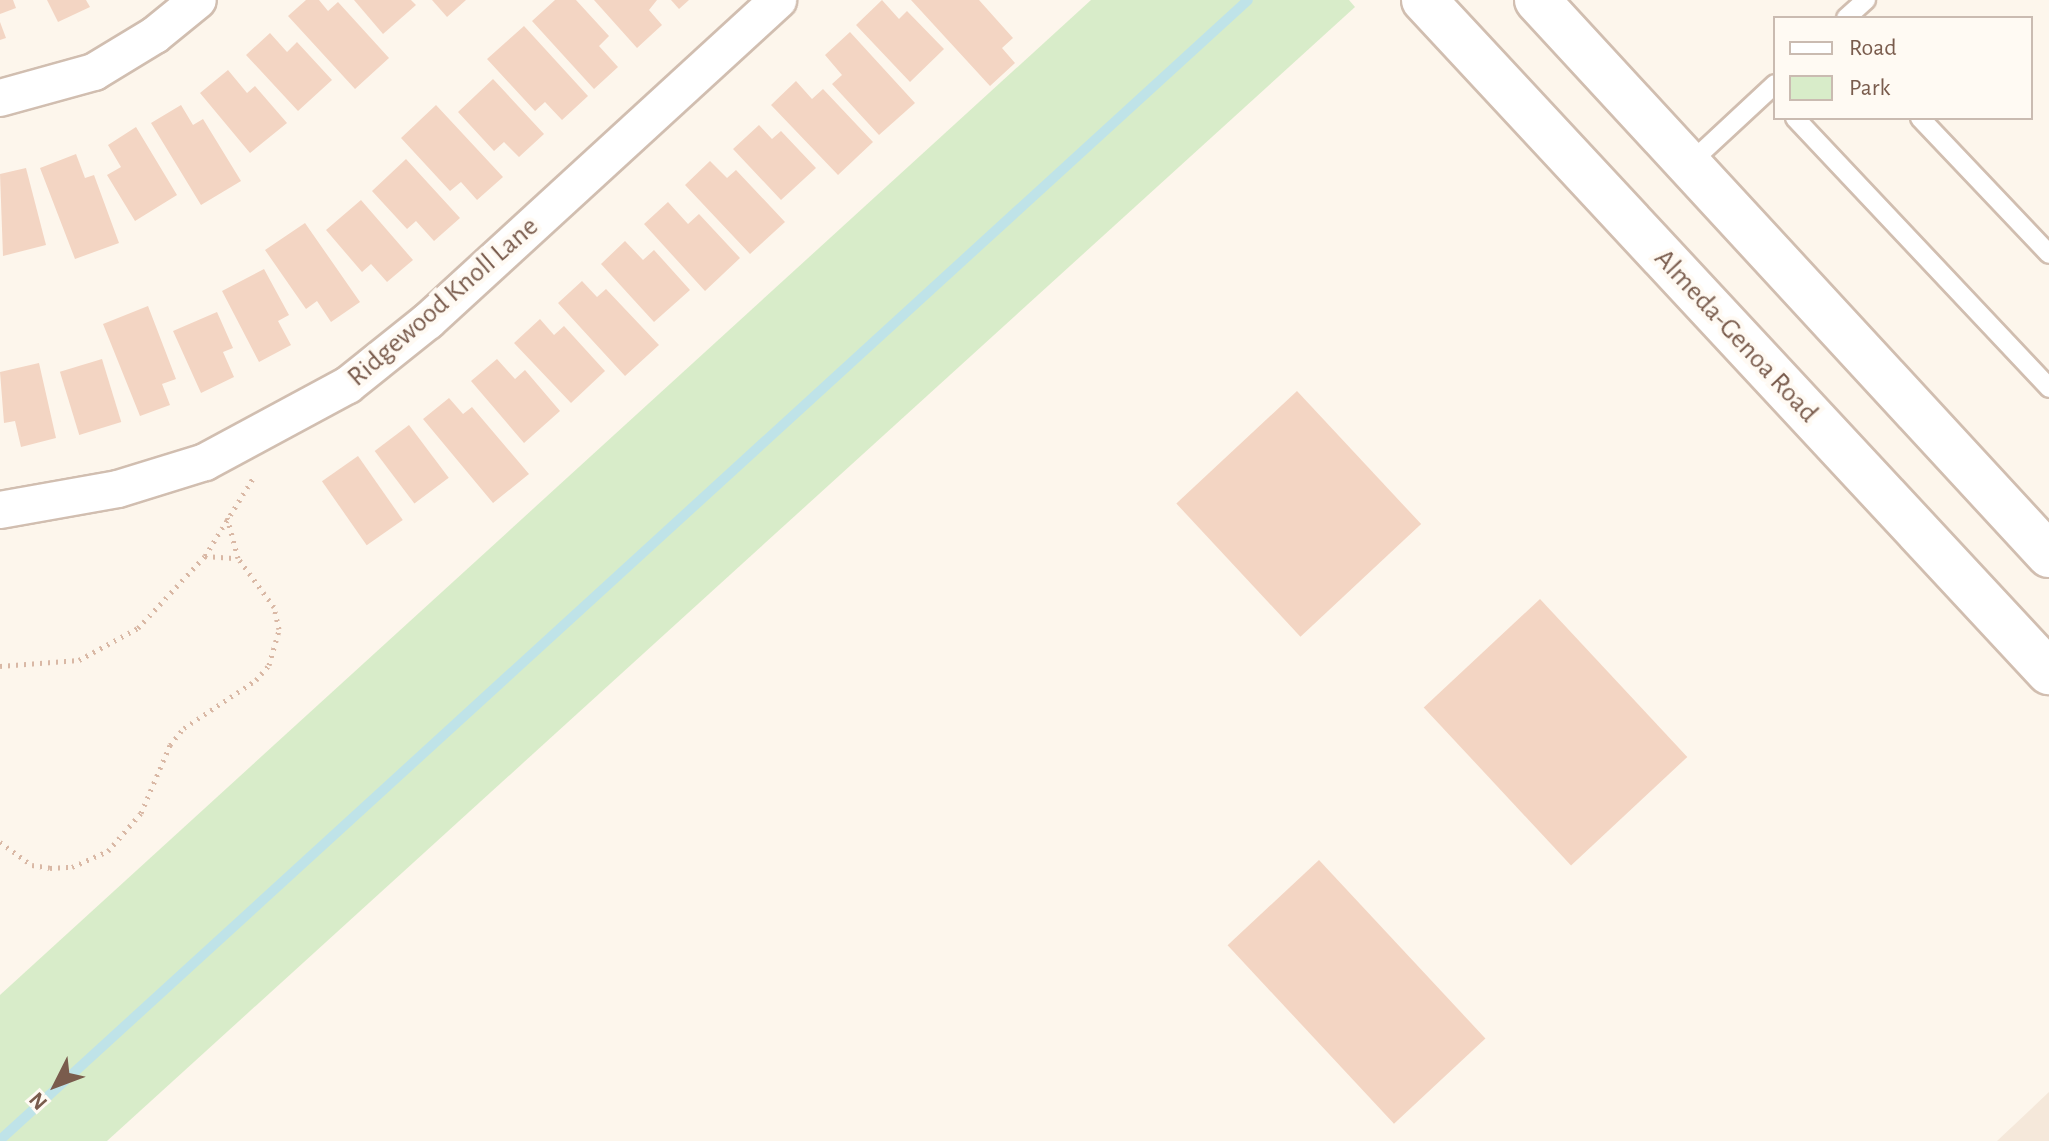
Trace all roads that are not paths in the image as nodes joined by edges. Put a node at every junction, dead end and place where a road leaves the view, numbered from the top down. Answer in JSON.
{"nodes":[{"id":1,"x":198,"y":0,"type":"edge"},
{"id":2,"x":778,"y":0,"type":"edge"},
{"id":3,"x":1424,"y":0,"type":"edge"},
{"id":4,"x":1537,"y":0,"type":"edge"},
{"id":5,"x":1866,"y":0,"type":"edge"},
{"id":6,"x":1848,"y":16,"type":"edge"},
{"id":7,"x":1773,"y":90,"type":"edge"},
{"id":8,"x":0,"y":98,"type":"edge"},
{"id":9,"x":1797,"y":120,"type":"edge"},
{"id":10,"x":1922,"y":120,"type":"edge"},
{"id":11,"x":1688,"y":164,"type":"junction"},
{"id":12,"x":2049,"y":254,"type":"edge"},
{"id":13,"x":2049,"y":388,"type":"edge"},
{"id":14,"x":0,"y":510,"type":"edge"},
{"id":15,"x":2048,"y":552,"type":"edge"},
{"id":16,"x":2049,"y":672,"type":"edge"}],
"edges":[{"from":1,"to":8,"type":"street"},
{"from":2,"to":14,"type":"street","name":"Ridgewood Knoll Lane"},
{"from":3,"to":16,"type":"main road","name":"Almeda-Genoa Road"},
{"from":4,"to":11,"type":"main road"},
{"from":5,"to":6,"type":"lane"},
{"from":7,"to":11,"type":"lane"},
{"from":9,"to":13,"type":"lane"},
{"from":10,"to":12,"type":"lane"},
{"from":11,"to":15,"type":"main road"}]}
